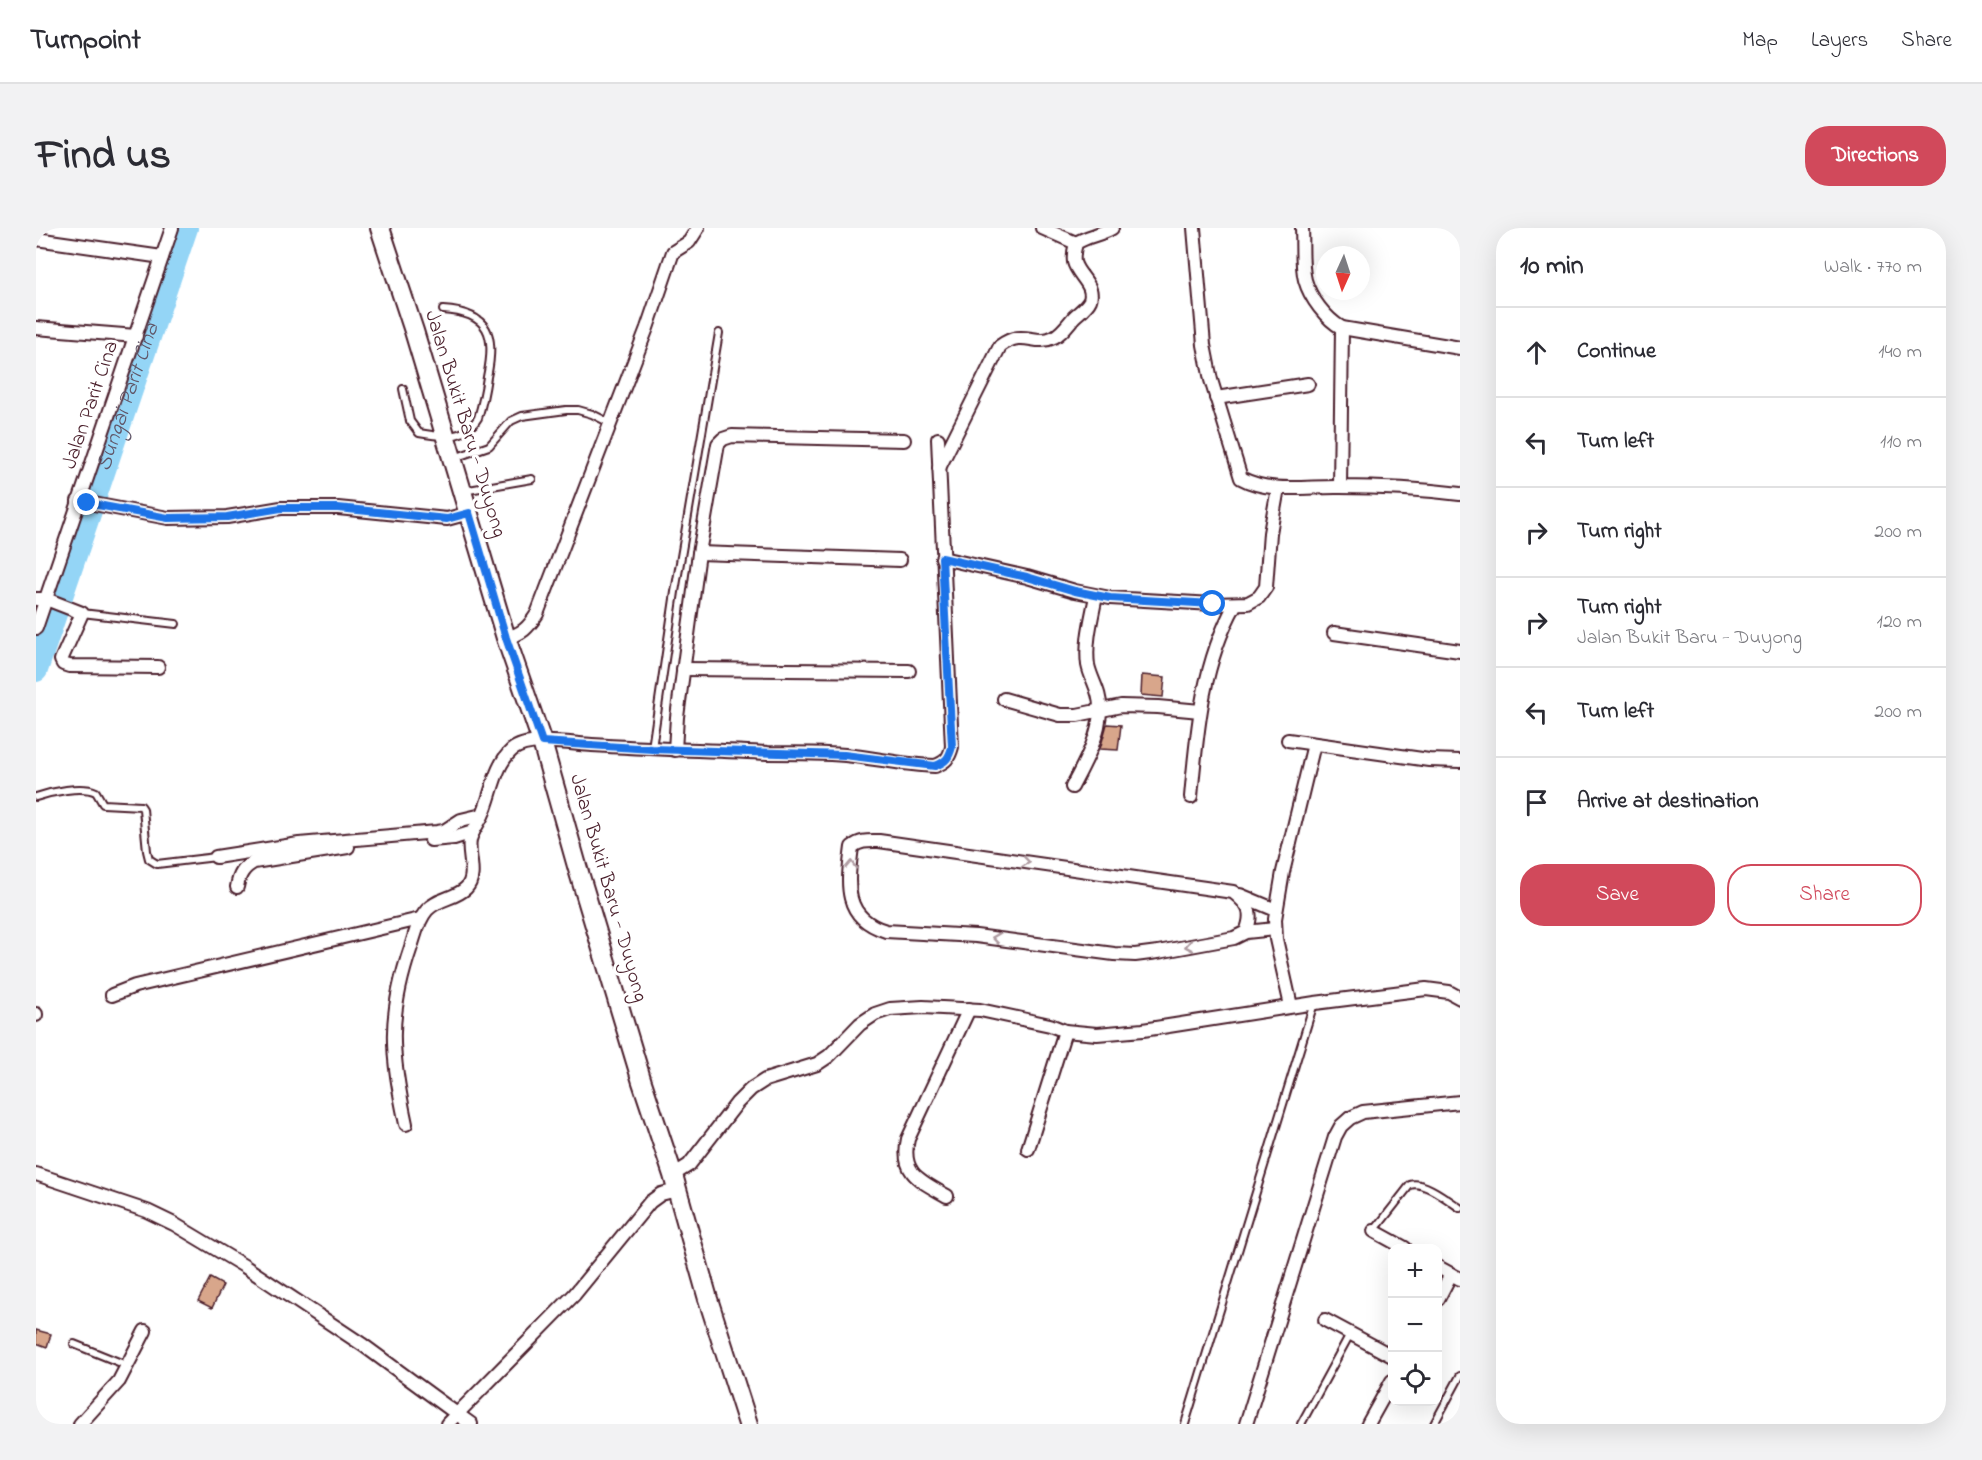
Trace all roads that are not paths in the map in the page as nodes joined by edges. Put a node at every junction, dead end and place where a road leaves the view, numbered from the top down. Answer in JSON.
{"nodes":[{"id":1,"x":172,"y":228,"type":"edge"},
{"id":2,"x":380,"y":228,"type":"edge"},
{"id":3,"x":698,"y":228,"type":"edge"},
{"id":4,"x":1042,"y":228,"type":"edge"},
{"id":5,"x":1112,"y":228,"type":"edge"},
{"id":6,"x":1194,"y":228,"type":"edge"},
{"id":7,"x":1302,"y":228,"type":"edge"},
{"id":8,"x":36,"y":239,"type":"edge"},
{"id":9,"x":1076,"y":243,"type":"junction"},
{"id":10,"x":162,"y":257,"type":"junction"},
{"id":11,"x":443,"y":310,"type":"dead end"},
{"id":12,"x":36,"y":328,"type":"edge"},
{"id":13,"x":1342,"y":328,"type":"junction"},
{"id":14,"x":719,"y":333,"type":"dead end"},
{"id":15,"x":136,"y":336,"type":"junction"},
{"id":16,"x":1460,"y":348,"type":"edge"},
{"id":17,"x":1308,"y":384,"type":"dead end"},
{"id":18,"x":403,"y":389,"type":"dead end"},
{"id":19,"x":1216,"y":398,"type":"junction"},
{"id":20,"x":610,"y":423,"type":"junction"},
{"id":21,"x":446,"y":437,"type":"junction"},
{"id":22,"x":938,"y":439,"type":"dead end"},
{"id":23,"x":904,"y":440,"type":"dead end"},
{"id":24,"x":452,"y":458,"type":"junction"},
{"id":25,"x":938,"y":470,"type":"junction"},
{"id":26,"x":532,"y":479,"type":"dead end"},
{"id":27,"x":1340,"y":487,"type":"junction"},
{"id":28,"x":1278,"y":488,"type":"junction"},
{"id":29,"x":462,"y":491,"type":"junction"},
{"id":30,"x":1460,"y":494,"type":"edge"},
{"id":31,"x":82,"y":502,"type":"junction"},
{"id":32,"x":469,"y":513,"type":"junction"},
{"id":33,"x":699,"y":553,"type":"junction"},
{"id":34,"x":942,"y":558,"type":"junction"},
{"id":35,"x":900,"y":560,"type":"dead end"},
{"id":36,"x":1096,"y":596,"type":"junction"},
{"id":37,"x":50,"y":602,"type":"edge"},
{"id":38,"x":1235,"y":605,"type":"junction"},
{"id":39,"x":82,"y":613,"type":"junction"},
{"id":40,"x":176,"y":624,"type":"dead end"},
{"id":41,"x":36,"y":628,"type":"edge"},
{"id":42,"x":1334,"y":633,"type":"dead end"},
{"id":43,"x":506,"y":638,"type":"junction"},
{"id":44,"x":1460,"y":651,"type":"edge"},
{"id":45,"x":158,"y":667,"type":"dead end"},
{"id":46,"x":683,"y":669,"type":"junction"},
{"id":47,"x":909,"y":671,"type":"dead end"},
{"id":48,"x":1004,"y":699,"type":"dead end"},
{"id":49,"x":1100,"y":711,"type":"junction"},
{"id":50,"x":1200,"y":711,"type":"junction"},
{"id":51,"x":1288,"y":740,"type":"dead end"},
{"id":52,"x":542,"y":742,"type":"junction"},
{"id":53,"x":1314,"y":744,"type":"junction"},
{"id":54,"x":652,"y":749,"type":"junction"},
{"id":55,"x":675,"y":750,"type":"junction"},
{"id":56,"x":1460,"y":761,"type":"edge"},
{"id":57,"x":1071,"y":787,"type":"dead end"},
{"id":58,"x":36,"y":797,"type":"edge"},
{"id":59,"x":1191,"y":797,"type":"dead end"},
{"id":60,"x":482,"y":815,"type":"junction"},
{"id":61,"x":473,"y":832,"type":"junction"},
{"id":62,"x":216,"y":858,"type":"joint"},
{"id":63,"x":237,"y":887,"type":"dead end"},
{"id":64,"x":1233,"y":892,"type":"junction"},
{"id":65,"x":1276,"y":910,"type":"junction"},
{"id":66,"x":420,"y":920,"type":"junction"},
{"id":67,"x":1275,"y":929,"type":"junction"},
{"id":68,"x":1246,"y":932,"type":"junction"},
{"id":69,"x":112,"y":995,"type":"dead end"},
{"id":70,"x":1460,"y":998,"type":"edge"},
{"id":71,"x":1314,"y":1003,"type":"junction"},
{"id":72,"x":1291,"y":1006,"type":"junction"},
{"id":73,"x":969,"y":1009,"type":"junction"},
{"id":74,"x":1065,"y":1031,"type":"junction"},
{"id":75,"x":1460,"y":1102,"type":"edge"},
{"id":76,"x":406,"y":1124,"type":"dead end"},
{"id":77,"x":1028,"y":1149,"type":"dead end"},
{"id":78,"x":36,"y":1174,"type":"edge"},
{"id":79,"x":675,"y":1183,"type":"junction"},
{"id":80,"x":947,"y":1196,"type":"dead end"},
{"id":81,"x":1460,"y":1208,"type":"edge"},
{"id":82,"x":1374,"y":1231,"type":"joint"},
{"id":83,"x":1398,"y":1244,"type":"edge"},
{"id":84,"x":1455,"y":1277,"type":"edge"},
{"id":85,"x":1438,"y":1298,"type":"edge"},
{"id":86,"x":1324,"y":1320,"type":"dead end"},
{"id":87,"x":144,"y":1331,"type":"dead end"},
{"id":88,"x":1350,"y":1334,"type":"junction"},
{"id":89,"x":74,"y":1344,"type":"dead end"},
{"id":90,"x":1388,"y":1354,"type":"edge"},
{"id":91,"x":126,"y":1365,"type":"junction"},
{"id":92,"x":1460,"y":1376,"type":"edge"},
{"id":93,"x":1388,"y":1388,"type":"edge"},
{"id":94,"x":457,"y":1414,"type":"junction"},
{"id":95,"x":80,"y":1424,"type":"edge"},
{"id":96,"x":447,"y":1424,"type":"edge"},
{"id":97,"x":471,"y":1424,"type":"edge"},
{"id":98,"x":748,"y":1424,"type":"edge"},
{"id":99,"x":1185,"y":1424,"type":"edge"},
{"id":100,"x":1246,"y":1424,"type":"edge"},
{"id":101,"x":1301,"y":1424,"type":"edge"},
{"id":102,"x":1368,"y":1424,"type":"edge"},
{"id":103,"x":1434,"y":1424,"type":"edge"}],
"edges":[{"from":1,"to":10,"type":"street","name":"Jalan Parit Cina"},
{"from":2,"to":21,"type":"main road","name":"Jalan Bukit Baru - Duyong"},
{"from":3,"to":20,"type":"street"},
{"from":4,"to":9,"type":"street"},
{"from":5,"to":9,"type":"street"},
{"from":6,"to":19,"type":"street"},
{"from":7,"to":13,"type":"street"},
{"from":8,"to":10,"type":"street"},
{"from":9,"to":25,"type":"street"},
{"from":10,"to":15,"type":"street","name":"Jalan Parit Cina"},
{"from":11,"to":21,"type":"lane"},
{"from":12,"to":15,"type":"street"},
{"from":13,"to":16,"type":"street"},
{"from":13,"to":27,"type":"street"},
{"from":14,"to":54,"type":"lane"},
{"from":15,"to":31,"type":"street","name":"Jalan Parit Cina"},
{"from":17,"to":19,"type":"street"},
{"from":18,"to":21,"type":"lane"},
{"from":19,"to":28,"type":"street"},
{"from":20,"to":24,"type":"lane"},
{"from":20,"to":43,"type":"street"},
{"from":21,"to":24,"type":"main road","name":"Jalan Bukit Baru - Duyong"},
{"from":22,"to":25,"type":"street"},
{"from":23,"to":33,"type":"street"},
{"from":24,"to":29,"type":"main road","name":"Jalan Bukit Baru - Duyong"},
{"from":25,"to":34,"type":"street"},
{"from":26,"to":29,"type":"lane"},
{"from":27,"to":28,"type":"street"},
{"from":27,"to":30,"type":"street"},
{"from":28,"to":38,"type":"street"},
{"from":29,"to":32,"type":"main road","name":"Jalan Bukit Baru - Duyong"},
{"from":31,"to":32,"type":"street"},
{"from":31,"to":37,"type":"street","name":"Jalan Parit Cina"},
{"from":32,"to":43,"type":"main road","name":"Jalan Bukit Baru - Duyong"},
{"from":33,"to":35,"type":"street"},
{"from":33,"to":46,"type":"street"},
{"from":34,"to":36,"type":"street"},
{"from":34,"to":55,"type":"street"},
{"from":36,"to":38,"type":"street"},
{"from":36,"to":49,"type":"street"},
{"from":37,"to":39,"type":"street"},
{"from":37,"to":41,"type":"street","name":"Jalan Parit Cina"},
{"from":38,"to":50,"type":"street"},
{"from":39,"to":40,"type":"lane"},
{"from":39,"to":45,"type":"street"},
{"from":42,"to":44,"type":"street"},
{"from":43,"to":52,"type":"main road","name":"Jalan Bukit Baru - Duyong"},
{"from":46,"to":47,"type":"street"},
{"from":46,"to":55,"type":"street"},
{"from":48,"to":49,"type":"street"},
{"from":49,"to":50,"type":"street"},
{"from":49,"to":57,"type":"street"},
{"from":50,"to":59,"type":"street"},
{"from":51,"to":53,"type":"street"},
{"from":52,"to":54,"type":"street"},
{"from":52,"to":60,"type":"street"},
{"from":52,"to":79,"type":"main road","name":"Jalan Bukit Baru - Duyong"},
{"from":53,"to":56,"type":"street"},
{"from":53,"to":65,"type":"street"},
{"from":54,"to":55,"type":"street"},
{"from":58,"to":62,"type":"lane"},
{"from":60,"to":61,"type":"street"},
{"from":60,"to":62,"type":"street"},
{"from":61,"to":63,"type":"street"},
{"from":61,"to":66,"type":"street"},
{"from":64,"to":65,"type":"street"},
{"from":64,"to":68,"type":"street"},
{"from":68,"to":64,"type":"street","one_way":true},
{"from":65,"to":67,"type":"street"},
{"from":66,"to":69,"type":"street"},
{"from":66,"to":76,"type":"street"},
{"from":67,"to":68,"type":"street"},
{"from":67,"to":72,"type":"street"},
{"from":70,"to":71,"type":"street"},
{"from":71,"to":72,"type":"street"},
{"from":71,"to":99,"type":"lane"},
{"from":72,"to":74,"type":"street"},
{"from":73,"to":74,"type":"street"},
{"from":73,"to":79,"type":"street"},
{"from":73,"to":80,"type":"street"},
{"from":74,"to":77,"type":"street"},
{"from":75,"to":100,"type":"street"},
{"from":78,"to":94,"type":"street"},
{"from":79,"to":94,"type":"street"},
{"from":79,"to":98,"type":"main road","name":"Jalan Bukit Baru - Duyong"},
{"from":81,"to":82,"type":"lane"},
{"from":82,"to":83,"type":"street"},
{"from":84,"to":85,"type":"street"},
{"from":86,"to":88,"type":"street"},
{"from":87,"to":91,"type":"street"},
{"from":88,"to":90,"type":"street"},
{"from":88,"to":101,"type":"lane"},
{"from":89,"to":91,"type":"lane"},
{"from":91,"to":95,"type":"street"},
{"from":92,"to":103,"type":"lane"},
{"from":93,"to":102,"type":"street"},
{"from":94,"to":96,"type":"street"},
{"from":94,"to":97,"type":"street"}]}
